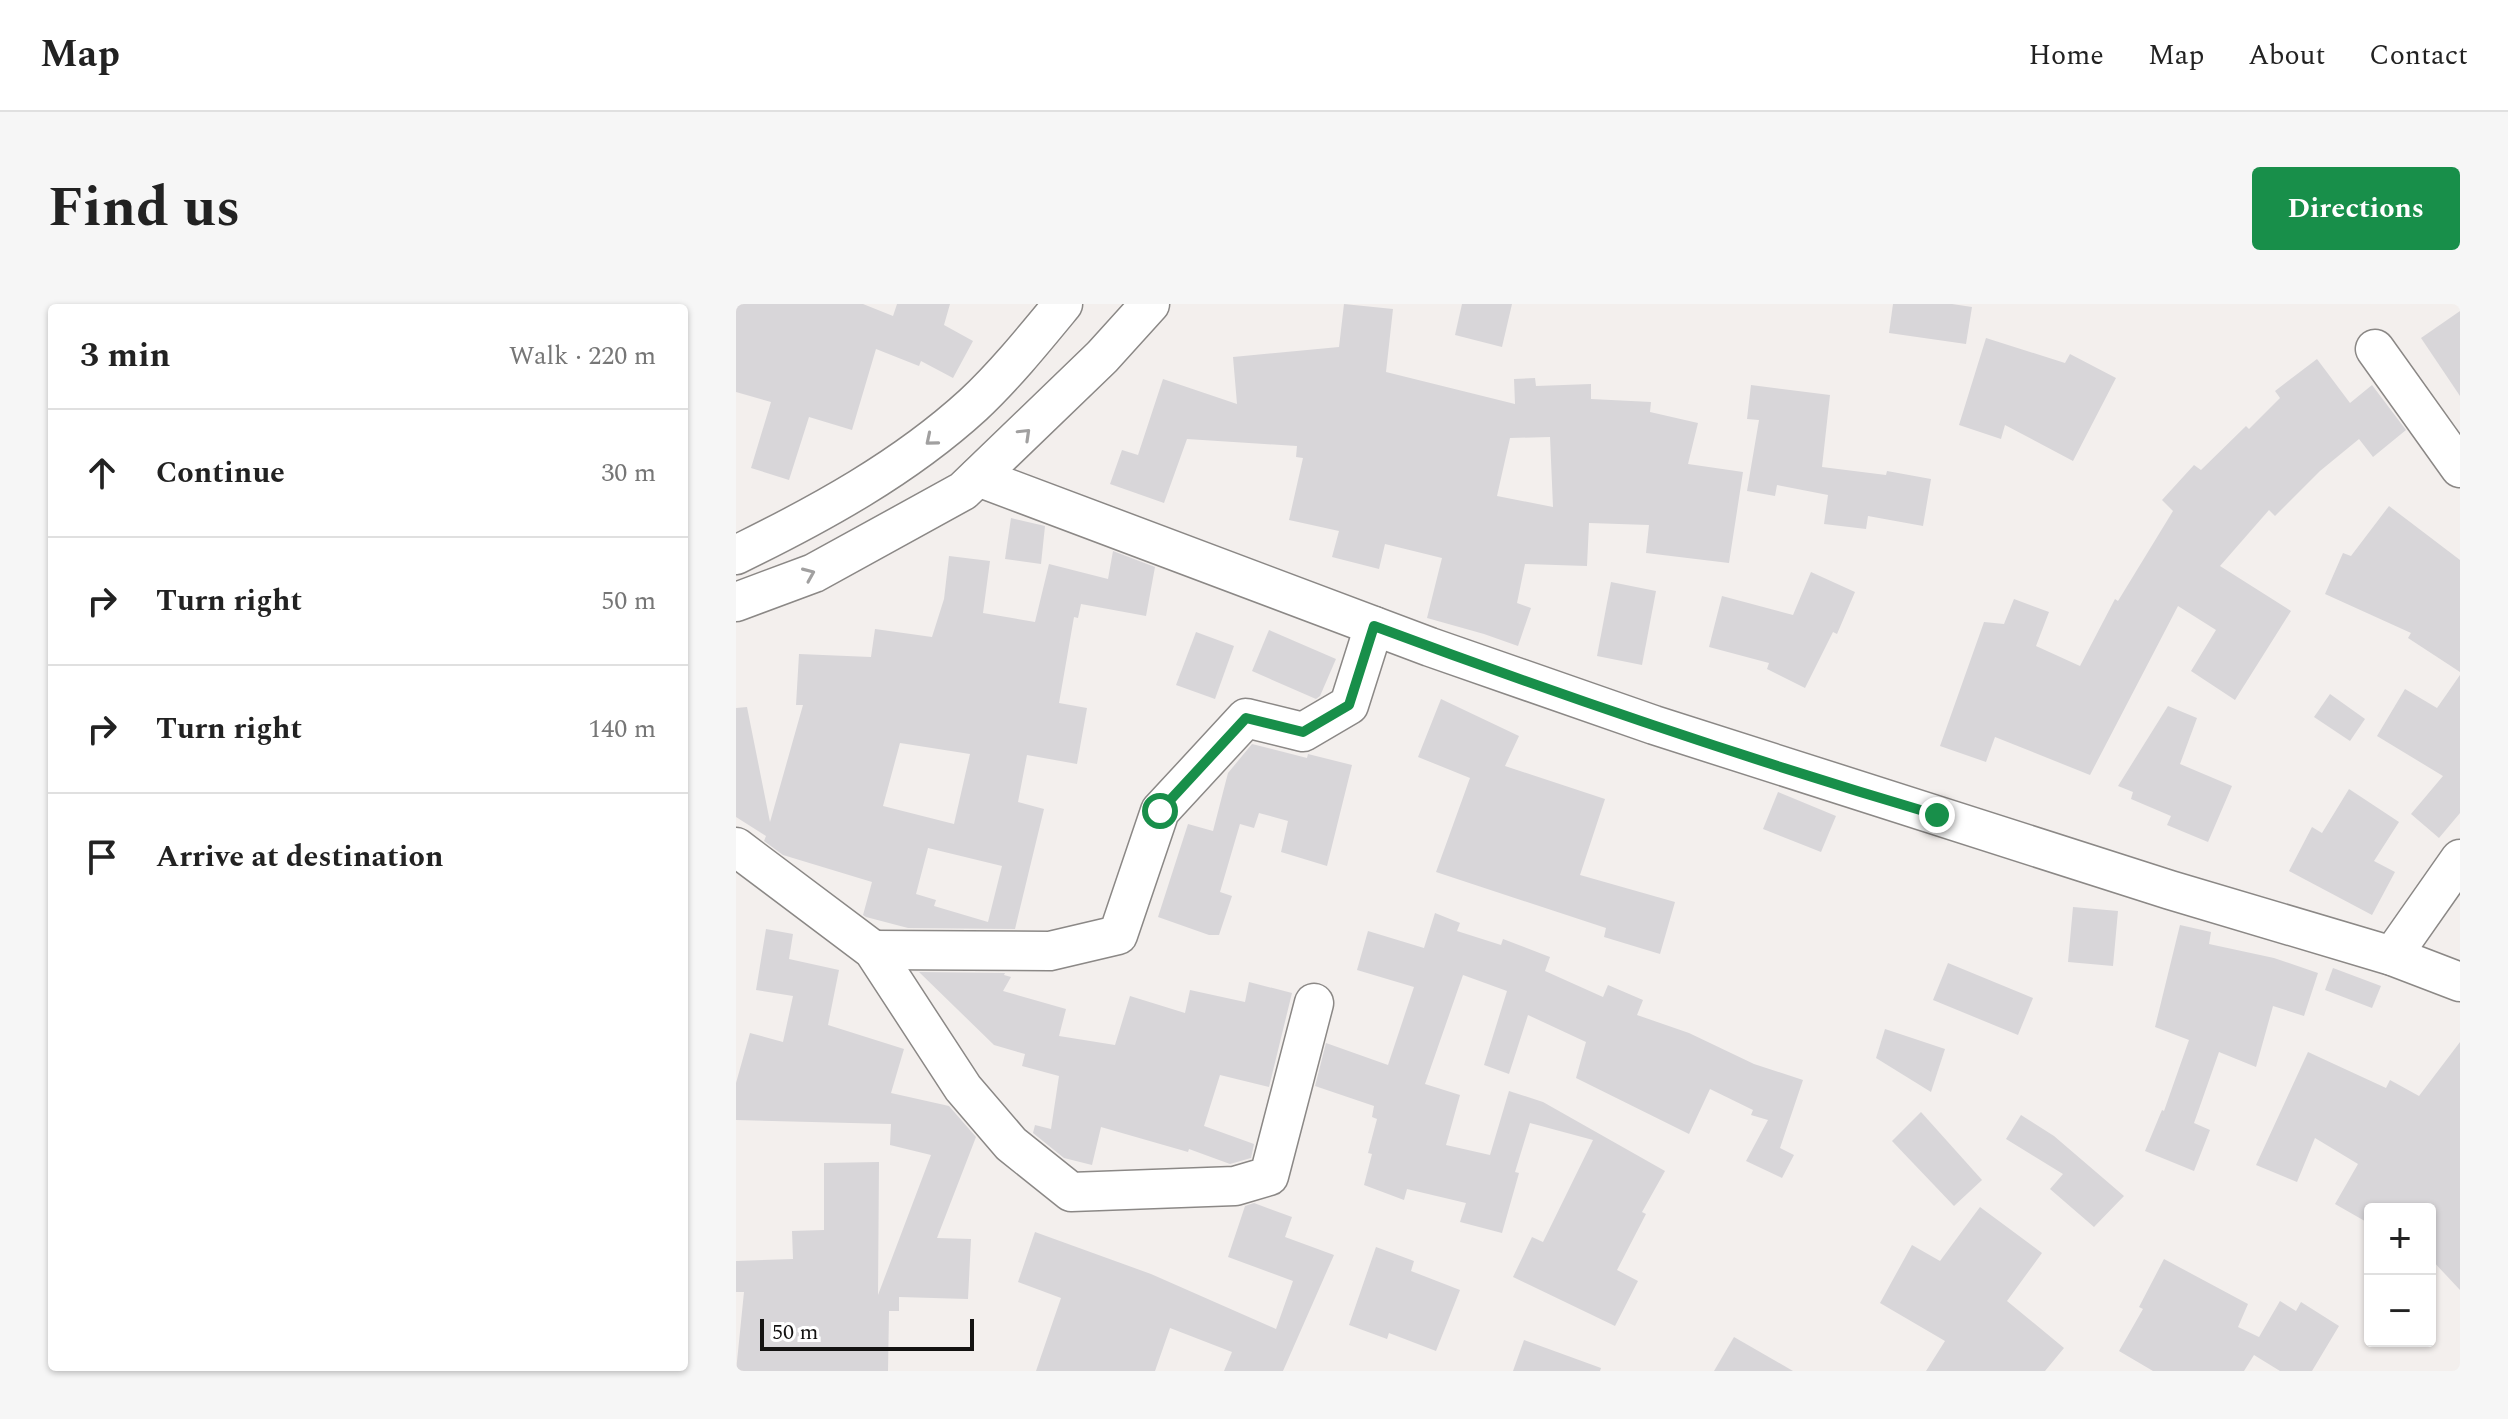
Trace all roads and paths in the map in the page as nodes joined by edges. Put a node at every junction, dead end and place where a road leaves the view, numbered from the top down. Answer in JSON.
{"nodes":[{"id":1,"x":1063,"y":304,"type":"edge"},
{"id":2,"x":1150,"y":304,"type":"edge"},
{"id":3,"x":2375,"y":349,"type":"dead end"},
{"id":4,"x":2460,"y":468,"type":"edge"},
{"id":5,"x":978,"y":477,"type":"junction"},
{"id":6,"x":736,"y":555,"type":"edge"},
{"id":7,"x":736,"y":602,"type":"edge"},
{"id":8,"x":1374,"y":626,"type":"junction"},
{"id":9,"x":736,"y":847,"type":"edge"},
{"id":10,"x":2460,"y":859,"type":"edge"},
{"id":11,"x":873,"y":950,"type":"junction"},
{"id":12,"x":2392,"y":956,"type":"junction"},
{"id":13,"x":2460,"y":982,"type":"edge"},
{"id":14,"x":1314,"y":1003,"type":"dead end"}],
"edges":[{"from":1,"to":6,"type":"street","one_way":true},
{"from":5,"to":2,"type":"street","one_way":true},
{"from":3,"to":4,"type":"street"},
{"from":7,"to":5,"type":"street","one_way":true},
{"from":5,"to":8,"type":"street"},
{"from":8,"to":11,"type":"street"},
{"from":8,"to":12,"type":"street"},
{"from":9,"to":11,"type":"street"},
{"from":10,"to":12,"type":"street"},
{"from":11,"to":14,"type":"street"},
{"from":12,"to":13,"type":"street"}]}
